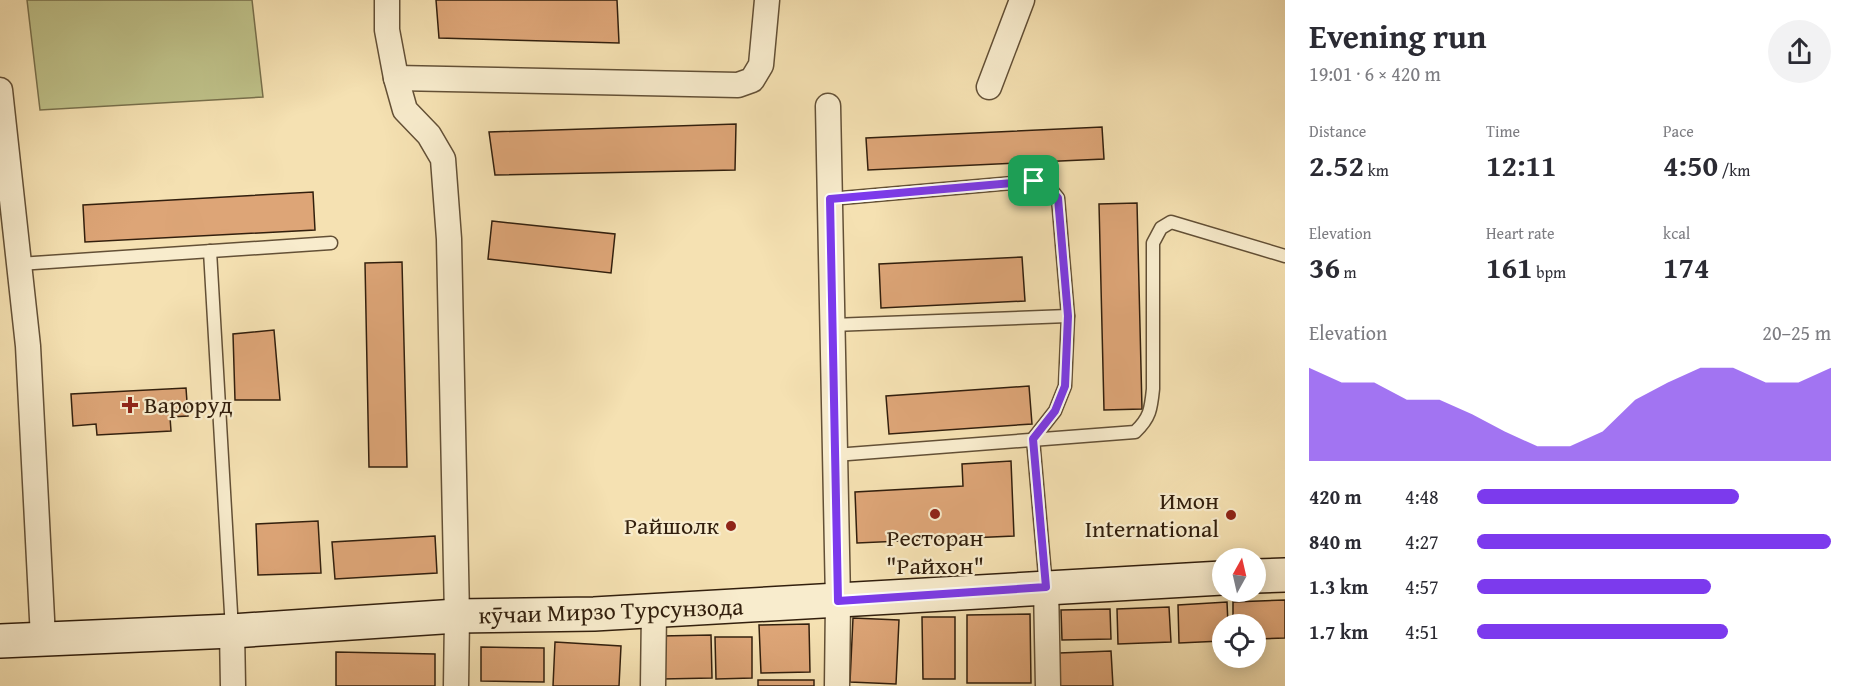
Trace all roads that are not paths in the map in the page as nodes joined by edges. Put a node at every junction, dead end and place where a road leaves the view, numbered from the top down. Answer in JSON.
{"nodes":[{"id":1,"x":387,"y":0,"type":"edge"},
{"id":2,"x":767,"y":0,"type":"edge"},
{"id":3,"x":1022,"y":0,"type":"edge"},
{"id":4,"x":396,"y":78,"type":"junction"},
{"id":5,"x":990,"y":87,"type":"dead end"},
{"id":6,"x":0,"y":90,"type":"edge"},
{"id":7,"x":828,"y":106,"type":"dead end"},
{"id":8,"x":830,"y":199,"type":"junction"},
{"id":9,"x":331,"y":243,"type":"dead end"},
{"id":10,"x":210,"y":251,"type":"junction"},
{"id":11,"x":1285,"y":256,"type":"edge"},
{"id":12,"x":19,"y":264,"type":"junction"},
{"id":13,"x":1068,"y":316,"type":"junction"},
{"id":14,"x":832,"y":325,"type":"junction"},
{"id":15,"x":1033,"y":439,"type":"junction"},
{"id":16,"x":835,"y":455,"type":"junction"},
{"id":17,"x":1285,"y":574,"type":"edge"},
{"id":18,"x":1266,"y":575,"type":"edge"},
{"id":19,"x":1212,"y":579,"type":"edge"},
{"id":20,"x":1046,"y":587,"type":"junction"},
{"id":21,"x":838,"y":601,"type":"junction"},
{"id":22,"x":654,"y":611,"type":"junction"},
{"id":23,"x":457,"y":616,"type":"junction"},
{"id":24,"x":232,"y":631,"type":"junction"},
{"id":25,"x":43,"y":638,"type":"junction"},
{"id":26,"x":0,"y":641,"type":"edge"},
{"id":27,"x":233,"y":686,"type":"edge"},
{"id":28,"x":456,"y":686,"type":"edge"},
{"id":29,"x":653,"y":686,"type":"edge"},
{"id":30,"x":837,"y":686,"type":"edge"},
{"id":31,"x":1048,"y":686,"type":"edge"}],
"edges":[{"from":1,"to":4,"type":"street"},
{"from":2,"to":4,"type":"street"},
{"from":3,"to":5,"type":"street"},
{"from":4,"to":23,"type":"street"},
{"from":6,"to":12,"type":"street"},
{"from":7,"to":8,"type":"street"},
{"from":8,"to":13,"type":"lane"},
{"from":8,"to":14,"type":"street"},
{"from":9,"to":10,"type":"lane"},
{"from":10,"to":12,"type":"lane"},
{"from":10,"to":24,"type":"lane"},
{"from":11,"to":15,"type":"lane"},
{"from":12,"to":25,"type":"street"},
{"from":13,"to":14,"type":"lane"},
{"from":13,"to":15,"type":"lane"},
{"from":14,"to":16,"type":"street"},
{"from":15,"to":16,"type":"lane"},
{"from":15,"to":20,"type":"lane"},
{"from":16,"to":21,"type":"street"},
{"from":17,"to":18,"type":"main road"},
{"from":19,"to":20,"type":"main road","name":"кӯчаи Мирзо Турсунзода"},
{"from":20,"to":21,"type":"main road","name":"кӯчаи Мирзо Турсунзода"},
{"from":20,"to":31,"type":"street"},
{"from":21,"to":22,"type":"main road","name":"кӯчаи Мирзо Турсунзода"},
{"from":21,"to":30,"type":"street"},
{"from":22,"to":23,"type":"main road","name":"кӯчаи Мирзо Турсунзода"},
{"from":22,"to":29,"type":"street"},
{"from":23,"to":24,"type":"main road","name":"кӯчаи Мирзо Турсунзода"},
{"from":23,"to":28,"type":"street"},
{"from":24,"to":25,"type":"main road","name":"кӯчаи Мирзо Турсунзода"},
{"from":24,"to":27,"type":"street"},
{"from":25,"to":26,"type":"main road","name":"кӯчаи Мирзо Турсунзода"}]}
